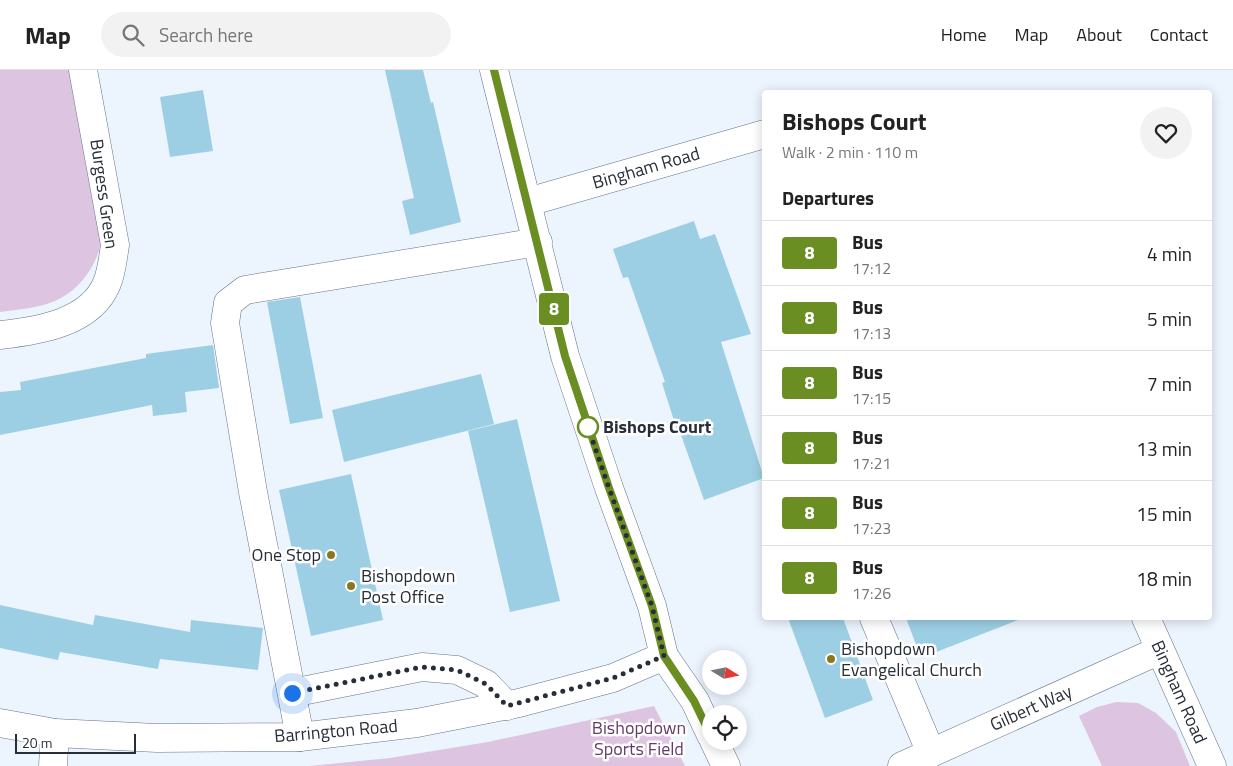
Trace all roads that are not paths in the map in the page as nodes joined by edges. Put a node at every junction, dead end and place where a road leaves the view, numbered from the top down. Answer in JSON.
{"nodes":[{"id":1,"x":83,"y":70,"type":"edge"},
{"id":2,"x":494,"y":70,"type":"edge"},
{"id":3,"x":762,"y":135,"type":"edge"},
{"id":4,"x":528,"y":202,"type":"junction"},
{"id":5,"x":538,"y":242,"type":"junction"},
{"id":6,"x":0,"y":335,"type":"edge"},
{"id":7,"x":875,"y":620,"type":"edge"},
{"id":8,"x":1147,"y":620,"type":"edge"},
{"id":9,"x":1160,"y":650,"type":"junction"},
{"id":10,"x":664,"y":656,"type":"junction"},
{"id":11,"x":292,"y":693,"type":"junction"},
{"id":12,"x":507,"y":706,"type":"junction"},
{"id":13,"x":702,"y":717,"type":"edge"},
{"id":14,"x":0,"y":723,"type":"edge"},
{"id":15,"x":55,"y":733,"type":"junction"},
{"id":16,"x":300,"y":737,"type":"junction"},
{"id":17,"x":718,"y":750,"type":"edge"},
{"id":18,"x":932,"y":753,"type":"junction"},
{"id":19,"x":53,"y":766,"type":"edge"},
{"id":20,"x":726,"y":766,"type":"edge"},
{"id":21,"x":902,"y":766,"type":"edge"},
{"id":22,"x":1212,"y":766,"type":"edge"}],
"edges":[{"from":1,"to":6,"type":"street","name":"Burgess Green"},
{"from":2,"to":4,"type":"street"},
{"from":3,"to":4,"type":"street","name":"Bingham Road"},
{"from":4,"to":5,"type":"street"},
{"from":5,"to":10,"type":"street"},
{"from":5,"to":11,"type":"street"},
{"from":7,"to":18,"type":"street"},
{"from":8,"to":9,"type":"street","name":"Bingham Road"},
{"from":9,"to":18,"type":"street","name":"Gilbert Way"},
{"from":9,"to":22,"type":"street","name":"Bingham Road"},
{"from":10,"to":12,"type":"street","name":"Barrington Road"},
{"from":10,"to":13,"type":"street"},
{"from":11,"to":12,"type":"street"},
{"from":11,"to":16,"type":"street"},
{"from":12,"to":16,"type":"street","name":"Barrington Road"},
{"from":14,"to":15,"type":"street","name":"Barrington Road"},
{"from":15,"to":16,"type":"street","name":"Barrington Road"},
{"from":15,"to":19,"type":"street"},
{"from":17,"to":20,"type":"street"},
{"from":18,"to":21,"type":"street","name":"Gilbert Way"}]}
